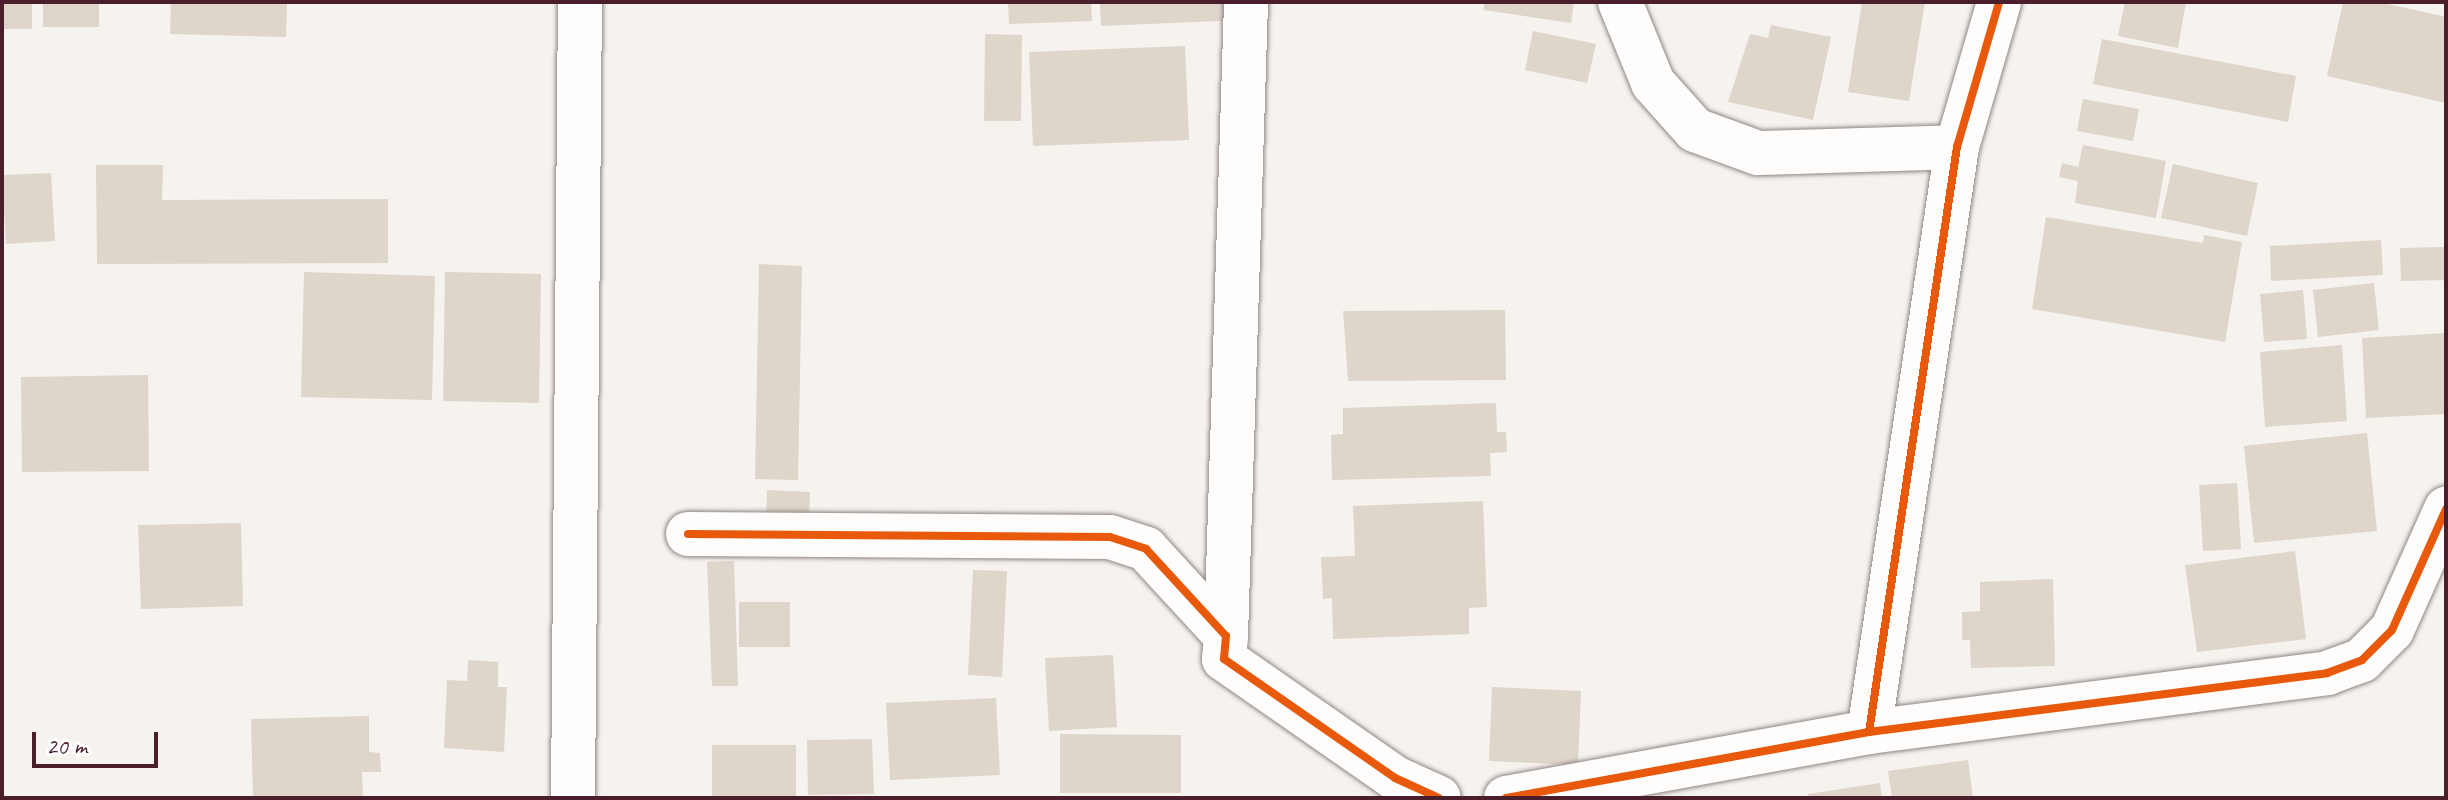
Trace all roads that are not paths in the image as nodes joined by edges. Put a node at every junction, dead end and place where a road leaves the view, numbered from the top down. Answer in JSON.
{"nodes":[{"id":1,"x":580,"y":2,"type":"edge"},
{"id":2,"x":1246,"y":2,"type":"edge"},
{"id":3,"x":1620,"y":2,"type":"edge"},
{"id":4,"x":1999,"y":2,"type":"edge"},
{"id":5,"x":1957,"y":147,"type":"junction"},
{"id":6,"x":2446,"y":509,"type":"edge"},
{"id":7,"x":688,"y":534,"type":"dead end"},
{"id":8,"x":1226,"y":636,"type":"junction"},
{"id":9,"x":1869,"y":732,"type":"junction"},
{"id":10,"x":573,"y":798,"type":"edge"},
{"id":11,"x":1439,"y":798,"type":"edge"},
{"id":12,"x":1506,"y":798,"type":"edge"}],
"edges":[{"from":1,"to":10,"type":"street"},
{"from":2,"to":8,"type":"street"},
{"from":3,"to":5,"type":"street"},
{"from":4,"to":5,"type":"street"},
{"from":5,"to":9,"type":"street"},
{"from":6,"to":9,"type":"street"},
{"from":7,"to":8,"type":"street"},
{"from":8,"to":11,"type":"street"},
{"from":9,"to":12,"type":"street"}]}
